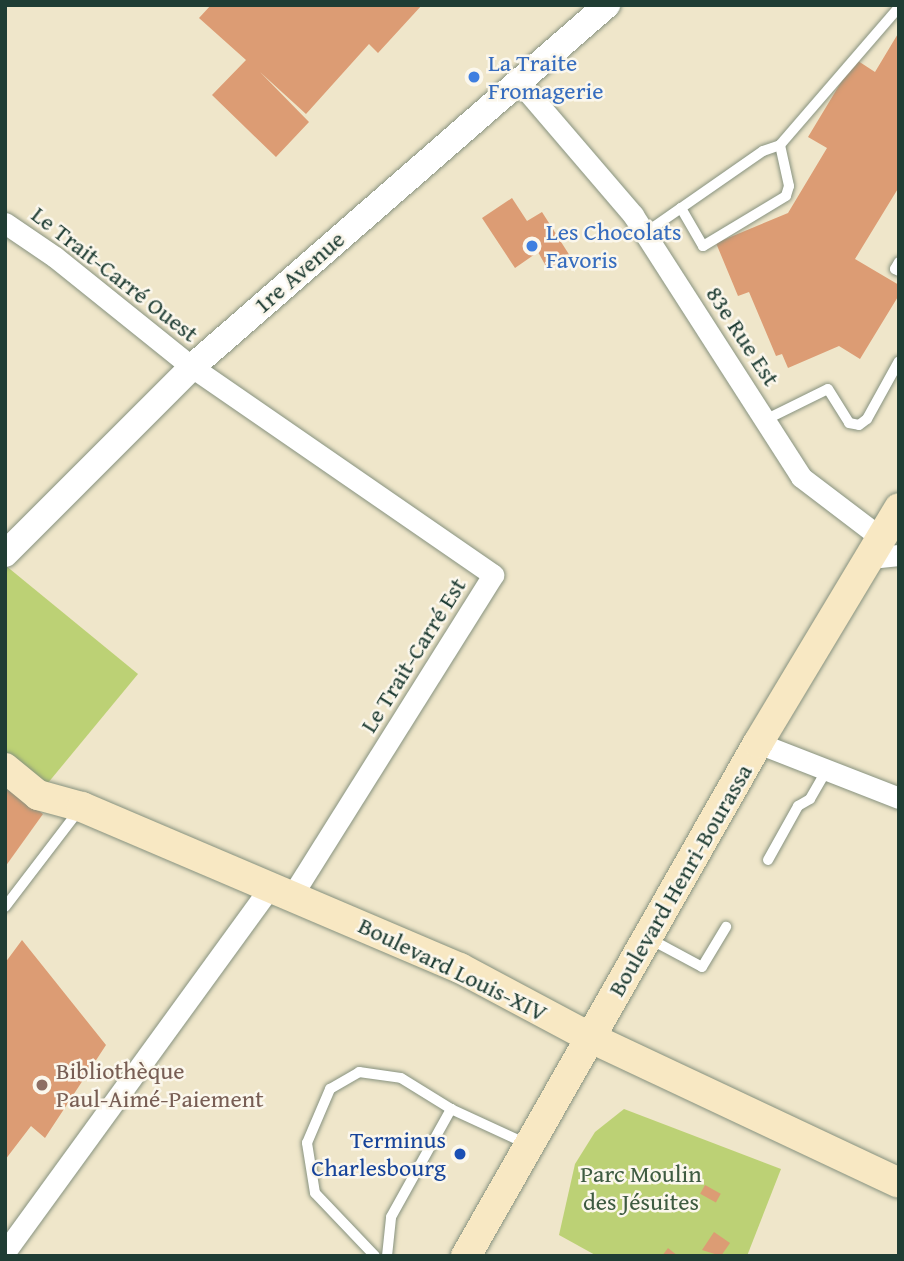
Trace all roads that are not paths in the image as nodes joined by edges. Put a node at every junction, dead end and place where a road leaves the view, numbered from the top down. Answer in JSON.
{"nodes":[{"id":1,"x":607,"y":5,"type":"edge"},
{"id":2,"x":899,"y":7,"type":"edge"},
{"id":3,"x":520,"y":83,"type":"junction"},
{"id":4,"x":780,"y":145,"type":"junction"},
{"id":5,"x":681,"y":208,"type":"junction"},
{"id":6,"x":5,"y":223,"type":"edge"},
{"id":7,"x":645,"y":233,"type":"junction"},
{"id":8,"x":899,"y":262,"type":"edge"},
{"id":9,"x":899,"y":271,"type":"edge"},
{"id":10,"x":899,"y":361,"type":"edge"},
{"id":11,"x":192,"y":367,"type":"junction"},
{"id":12,"x":765,"y":420,"type":"junction"},
{"id":13,"x":899,"y":508,"type":"edge"},
{"id":14,"x":883,"y":550,"type":"edge"},
{"id":15,"x":5,"y":554,"type":"edge"},
{"id":16,"x":758,"y":743,"type":"junction"},
{"id":17,"x":5,"y":768,"type":"edge"},
{"id":18,"x":827,"y":770,"type":"junction"},
{"id":19,"x":899,"y":798,"type":"edge"},
{"id":20,"x":82,"y":807,"type":"junction"},
{"id":21,"x":768,"y":860,"type":"dead end"},
{"id":22,"x":282,"y":890,"type":"junction"},
{"id":23,"x":5,"y":907,"type":"edge"},
{"id":24,"x":726,"y":927,"type":"dead end"},
{"id":25,"x":647,"y":938,"type":"junction"},
{"id":26,"x":591,"y":1038,"type":"junction"},
{"id":27,"x":451,"y":1109,"type":"junction"},
{"id":28,"x":530,"y":1145,"type":"junction"},
{"id":29,"x":899,"y":1183,"type":"edge"},
{"id":30,"x":5,"y":1252,"type":"edge"},
{"id":31,"x":375,"y":1256,"type":"edge"},
{"id":32,"x":387,"y":1256,"type":"edge"},
{"id":33,"x":466,"y":1256,"type":"edge"}],
"edges":[{"from":1,"to":3,"type":"street","name":"1re Avenue"},
{"from":2,"to":4,"type":"lane"},
{"from":3,"to":7,"type":"street","name":"83e Rue Est"},
{"from":3,"to":11,"type":"street","name":"1re Avenue"},
{"from":4,"to":5,"type":"lane"},
{"from":4,"to":5,"type":"lane"},
{"from":5,"to":7,"type":"lane"},
{"from":6,"to":11,"type":"street","name":"Le Trait-Carré Ouest"},
{"from":7,"to":12,"type":"street","name":"83e Rue Est"},
{"from":8,"to":9,"type":"lane"},
{"from":10,"to":12,"type":"lane"},
{"from":11,"to":15,"type":"street","name":"1re Avenue"},
{"from":11,"to":22,"type":"street","name":"Le Trait-Carré Est"},
{"from":12,"to":14,"type":"street","name":"83e Rue Est"},
{"from":13,"to":14,"type":"main road","name":"Boulevard Henri-Bourassa"},
{"from":14,"to":16,"type":"main road","name":"Boulevard Henri-Bourassa"},
{"from":16,"to":18,"type":"street"},
{"from":16,"to":25,"type":"main road","name":"Boulevard Henri-Bourassa"},
{"from":17,"to":20,"type":"main road","name":"Boulevard Louis-XIV"},
{"from":18,"to":19,"type":"street"},
{"from":18,"to":21,"type":"lane"},
{"from":20,"to":22,"type":"main road","name":"Boulevard Louis-XIV"},
{"from":20,"to":23,"type":"lane"},
{"from":22,"to":26,"type":"main road","name":"Boulevard Louis-XIV"},
{"from":22,"to":30,"type":"street","name":"Le Trait-Carré Est"},
{"from":24,"to":25,"type":"lane"},
{"from":25,"to":26,"type":"main road","name":"Boulevard Henri-Bourassa"},
{"from":26,"to":28,"type":"main road","name":"Boulevard Henri-Bourassa"},
{"from":26,"to":29,"type":"main road","name":"Boulevard Louis-XIV"},
{"from":27,"to":28,"type":"lane"},
{"from":27,"to":31,"type":"lane"},
{"from":27,"to":32,"type":"lane"},
{"from":28,"to":33,"type":"main road","name":"Boulevard Henri-Bourassa"}]}
